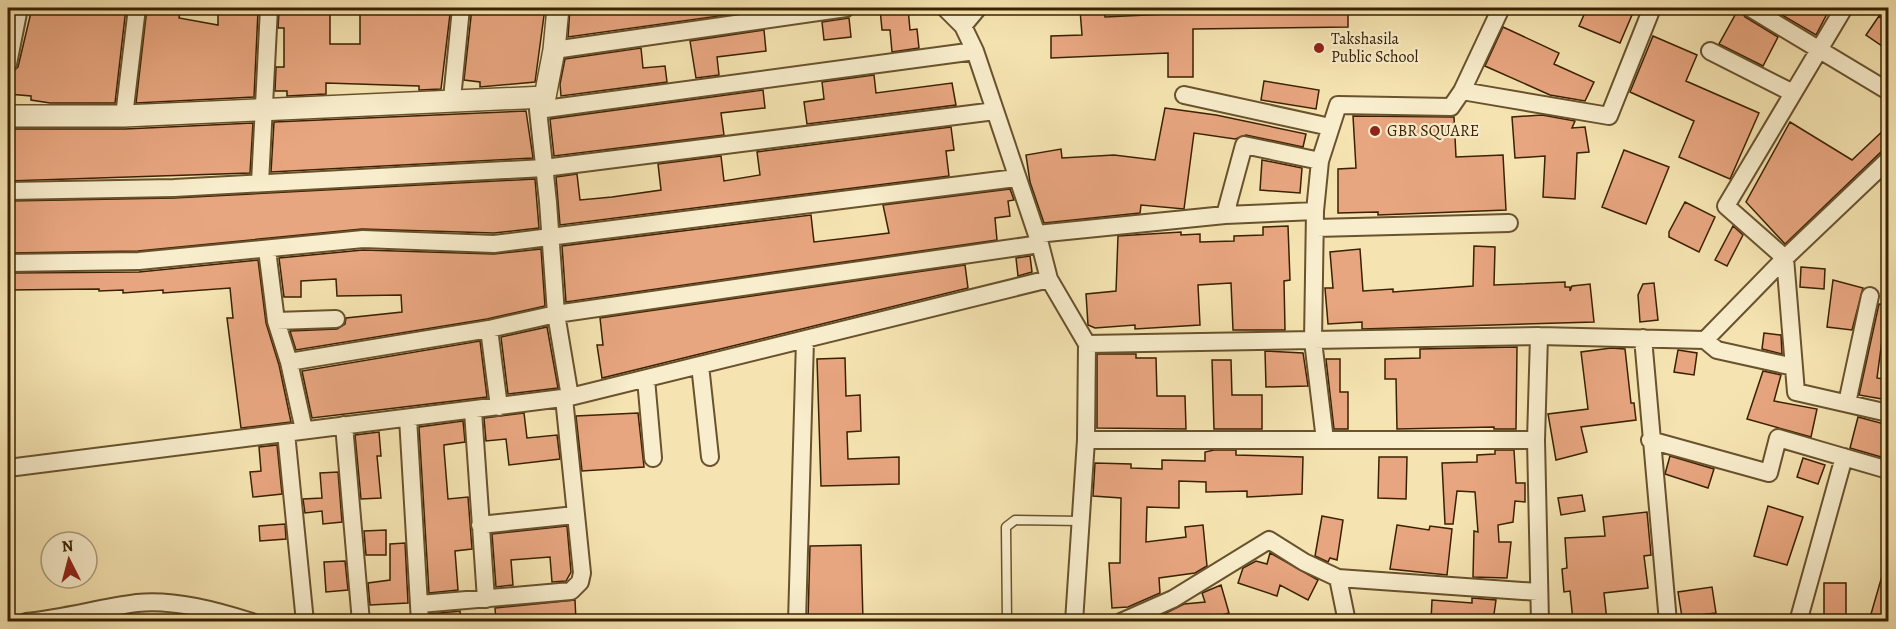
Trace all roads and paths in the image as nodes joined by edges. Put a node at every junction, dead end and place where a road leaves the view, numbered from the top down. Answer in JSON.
{"nodes":[{"id":1,"x":137,"y":8,"type":"edge"},
{"id":2,"x":269,"y":8,"type":"edge"},
{"id":3,"x":461,"y":8,"type":"edge"},
{"id":4,"x":558,"y":8,"type":"edge"},
{"id":5,"x":846,"y":8,"type":"edge"},
{"id":6,"x":945,"y":8,"type":"edge"},
{"id":7,"x":978,"y":8,"type":"edge"},
{"id":8,"x":1502,"y":8,"type":"edge"},
{"id":9,"x":1652,"y":8,"type":"edge"},
{"id":10,"x":1750,"y":8,"type":"edge"},
{"id":11,"x":1844,"y":8,"type":"edge"},
{"id":12,"x":15,"y":10,"type":"edge"},
{"id":13,"x":963,"y":26,"type":"junction"},
{"id":14,"x":555,"y":50,"type":"junction"},
{"id":15,"x":1820,"y":50,"type":"junction"},
{"id":16,"x":975,"y":51,"type":"junction"},
{"id":17,"x":1710,"y":51,"type":"dead end"},
{"id":18,"x":8,"y":64,"type":"edge"},
{"id":19,"x":1462,"y":91,"type":"junction"},
{"id":20,"x":1888,"y":92,"type":"edge"},
{"id":21,"x":1793,"y":93,"type":"junction"},
{"id":22,"x":1184,"y":95,"type":"dead end"},
{"id":23,"x":452,"y":99,"type":"junction"},
{"id":24,"x":541,"y":104,"type":"junction"},
{"id":25,"x":264,"y":108,"type":"junction"},
{"id":26,"x":995,"y":111,"type":"junction"},
{"id":27,"x":8,"y":116,"type":"edge"},
{"id":28,"x":124,"y":116,"type":"junction"},
{"id":29,"x":1330,"y":127,"type":"junction"},
{"id":30,"x":1888,"y":160,"type":"edge"},
{"id":31,"x":1320,"y":161,"type":"junction"},
{"id":32,"x":544,"y":168,"type":"junction"},
{"id":33,"x":1016,"y":178,"type":"junction"},
{"id":34,"x":260,"y":183,"type":"junction"},
{"id":35,"x":8,"y":191,"type":"edge"},
{"id":36,"x":1315,"y":211,"type":"junction"},
{"id":37,"x":1225,"y":215,"type":"junction"},
{"id":38,"x":1509,"y":223,"type":"dead end"},
{"id":39,"x":1316,"y":228,"type":"junction"},
{"id":40,"x":550,"y":237,"type":"junction"},
{"id":41,"x":1039,"y":239,"type":"junction"},
{"id":42,"x":267,"y":250,"type":"junction"},
{"id":43,"x":1785,"y":258,"type":"junction"},
{"id":44,"x":8,"y":263,"type":"edge"},
{"id":45,"x":1049,"y":279,"type":"junction"},
{"id":46,"x":1870,"y":296,"type":"dead end"},
{"id":47,"x":556,"y":314,"type":"junction"},
{"id":48,"x":336,"y":319,"type":"dead end"},
{"id":49,"x":276,"y":321,"type":"junction"},
{"id":50,"x":489,"y":329,"type":"junction"},
{"id":51,"x":1539,"y":336,"type":"junction"},
{"id":52,"x":1642,"y":338,"type":"junction"},
{"id":53,"x":805,"y":340,"type":"junction"},
{"id":54,"x":1705,"y":340,"type":"junction"},
{"id":55,"x":1313,"y":341,"type":"junction"},
{"id":56,"x":1087,"y":344,"type":"junction"},
{"id":57,"x":289,"y":362,"type":"junction"},
{"id":58,"x":700,"y":365,"type":"junction"},
{"id":59,"x":1794,"y":367,"type":"junction"},
{"id":60,"x":646,"y":379,"type":"junction"},
{"id":61,"x":567,"y":398,"type":"junction"},
{"id":62,"x":1847,"y":403,"type":"junction"},
{"id":63,"x":499,"y":407,"type":"junction"},
{"id":64,"x":473,"y":411,"type":"junction"},
{"id":65,"x":1888,"y":413,"type":"edge"},
{"id":66,"x":408,"y":418,"type":"junction"},
{"id":67,"x":344,"y":425,"type":"junction"},
{"id":68,"x":303,"y":430,"type":"junction"},
{"id":69,"x":286,"y":433,"type":"junction"},
{"id":70,"x":1086,"y":440,"type":"junction"},
{"id":71,"x":1325,"y":440,"type":"junction"},
{"id":72,"x":1536,"y":440,"type":"junction"},
{"id":73,"x":1650,"y":440,"type":"junction"},
{"id":74,"x":710,"y":457,"type":"dead end"},
{"id":75,"x":1844,"y":457,"type":"junction"},
{"id":76,"x":653,"y":458,"type":"dead end"},
{"id":77,"x":8,"y":468,"type":"edge"},
{"id":78,"x":1888,"y":470,"type":"edge"},
{"id":79,"x":575,"y":515,"type":"junction"},
{"id":80,"x":1081,"y":521,"type":"junction"},
{"id":81,"x":480,"y":525,"type":"junction"},
{"id":82,"x":1338,"y":578,"type":"junction"},
{"id":83,"x":1538,"y":592,"type":"junction"},
{"id":84,"x":486,"y":599,"type":"junction"},
{"id":85,"x":420,"y":613,"type":"edge"},
{"id":86,"x":26,"y":621,"type":"edge"},
{"id":87,"x":252,"y":621,"type":"edge"},
{"id":88,"x":305,"y":621,"type":"edge"},
{"id":89,"x":361,"y":621,"type":"edge"},
{"id":90,"x":797,"y":621,"type":"edge"},
{"id":91,"x":1007,"y":621,"type":"edge"},
{"id":92,"x":1074,"y":621,"type":"edge"},
{"id":93,"x":1121,"y":621,"type":"edge"},
{"id":94,"x":1347,"y":621,"type":"edge"},
{"id":95,"x":1540,"y":621,"type":"edge"},
{"id":96,"x":1668,"y":621,"type":"edge"},
{"id":97,"x":1798,"y":621,"type":"edge"}],
"edges":[{"from":1,"to":28,"type":"street"},
{"from":2,"to":25,"type":"street"},
{"from":3,"to":23,"type":"street"},
{"from":4,"to":14,"type":"street"},
{"from":5,"to":14,"type":"street"},
{"from":6,"to":13,"type":"street"},
{"from":7,"to":13,"type":"street"},
{"from":8,"to":19,"type":"street"},
{"from":9,"to":19,"type":"street"},
{"from":10,"to":15,"type":"street"},
{"from":11,"to":15,"type":"street"},
{"from":12,"to":18,"type":"street"},
{"from":13,"to":16,"type":"street"},
{"from":14,"to":24,"type":"street"},
{"from":15,"to":20,"type":"street"},
{"from":15,"to":21,"type":"street"},
{"from":16,"to":24,"type":"street"},
{"from":16,"to":26,"type":"street"},
{"from":17,"to":21,"type":"street"},
{"from":19,"to":29,"type":"street"},
{"from":21,"to":43,"type":"street"},
{"from":22,"to":29,"type":"street"},
{"from":23,"to":24,"type":"street"},
{"from":23,"to":25,"type":"street"},
{"from":24,"to":32,"type":"street"},
{"from":25,"to":28,"type":"street"},
{"from":25,"to":34,"type":"street"},
{"from":26,"to":32,"type":"street"},
{"from":26,"to":33,"type":"street"},
{"from":27,"to":28,"type":"street"},
{"from":29,"to":31,"type":"street"},
{"from":30,"to":43,"type":"street"},
{"from":31,"to":36,"type":"street"},
{"from":31,"to":37,"type":"street"},
{"from":32,"to":34,"type":"street"},
{"from":32,"to":40,"type":"street"},
{"from":33,"to":40,"type":"street"},
{"from":33,"to":41,"type":"street"},
{"from":34,"to":35,"type":"street"},
{"from":36,"to":37,"type":"street"},
{"from":36,"to":39,"type":"street"},
{"from":37,"to":41,"type":"street"},
{"from":38,"to":39,"type":"street"},
{"from":39,"to":55,"type":"street"},
{"from":40,"to":42,"type":"street"},
{"from":40,"to":47,"type":"street"},
{"from":41,"to":45,"type":"street"},
{"from":41,"to":47,"type":"street"},
{"from":42,"to":44,"type":"street"},
{"from":42,"to":49,"type":"street"},
{"from":43,"to":54,"type":"street"},
{"from":43,"to":59,"type":"street"},
{"from":45,"to":53,"type":"street"},
{"from":45,"to":56,"type":"street"},
{"from":46,"to":62,"type":"street"},
{"from":47,"to":50,"type":"street"},
{"from":47,"to":61,"type":"street"},
{"from":48,"to":49,"type":"street"},
{"from":49,"to":57,"type":"street"},
{"from":50,"to":57,"type":"street"},
{"from":50,"to":63,"type":"street"},
{"from":51,"to":52,"type":"street"},
{"from":51,"to":55,"type":"street"},
{"from":51,"to":72,"type":"street"},
{"from":52,"to":54,"type":"street"},
{"from":52,"to":73,"type":"street"},
{"from":53,"to":58,"type":"street"},
{"from":53,"to":90,"type":"street"},
{"from":54,"to":59,"type":"street"},
{"from":55,"to":56,"type":"street"},
{"from":55,"to":71,"type":"street"},
{"from":56,"to":70,"type":"street"},
{"from":57,"to":68,"type":"street"},
{"from":58,"to":60,"type":"street"},
{"from":58,"to":74,"type":"street"},
{"from":59,"to":62,"type":"street"},
{"from":60,"to":61,"type":"street"},
{"from":60,"to":76,"type":"street"},
{"from":61,"to":63,"type":"street"},
{"from":61,"to":79,"type":"street"},
{"from":62,"to":65,"type":"street"},
{"from":63,"to":64,"type":"street"},
{"from":64,"to":66,"type":"street"},
{"from":64,"to":81,"type":"street"},
{"from":66,"to":67,"type":"street"},
{"from":66,"to":85,"type":"street"},
{"from":67,"to":68,"type":"street"},
{"from":67,"to":89,"type":"street"},
{"from":68,"to":69,"type":"street"},
{"from":69,"to":77,"type":"street"},
{"from":69,"to":88,"type":"street"},
{"from":70,"to":71,"type":"street"},
{"from":70,"to":80,"type":"street"},
{"from":71,"to":72,"type":"street"},
{"from":72,"to":83,"type":"street"},
{"from":73,"to":75,"type":"street"},
{"from":73,"to":96,"type":"street"},
{"from":75,"to":78,"type":"street"},
{"from":75,"to":97,"type":"street"},
{"from":79,"to":81,"type":"street"},
{"from":79,"to":84,"type":"street"},
{"from":80,"to":91,"type":"lane"},
{"from":80,"to":92,"type":"street"},
{"from":81,"to":84,"type":"street"},
{"from":82,"to":83,"type":"street"},
{"from":82,"to":93,"type":"street"},
{"from":82,"to":94,"type":"street"},
{"from":83,"to":95,"type":"street"},
{"from":84,"to":85,"type":"street"},
{"from":86,"to":87,"type":"street"}]}
